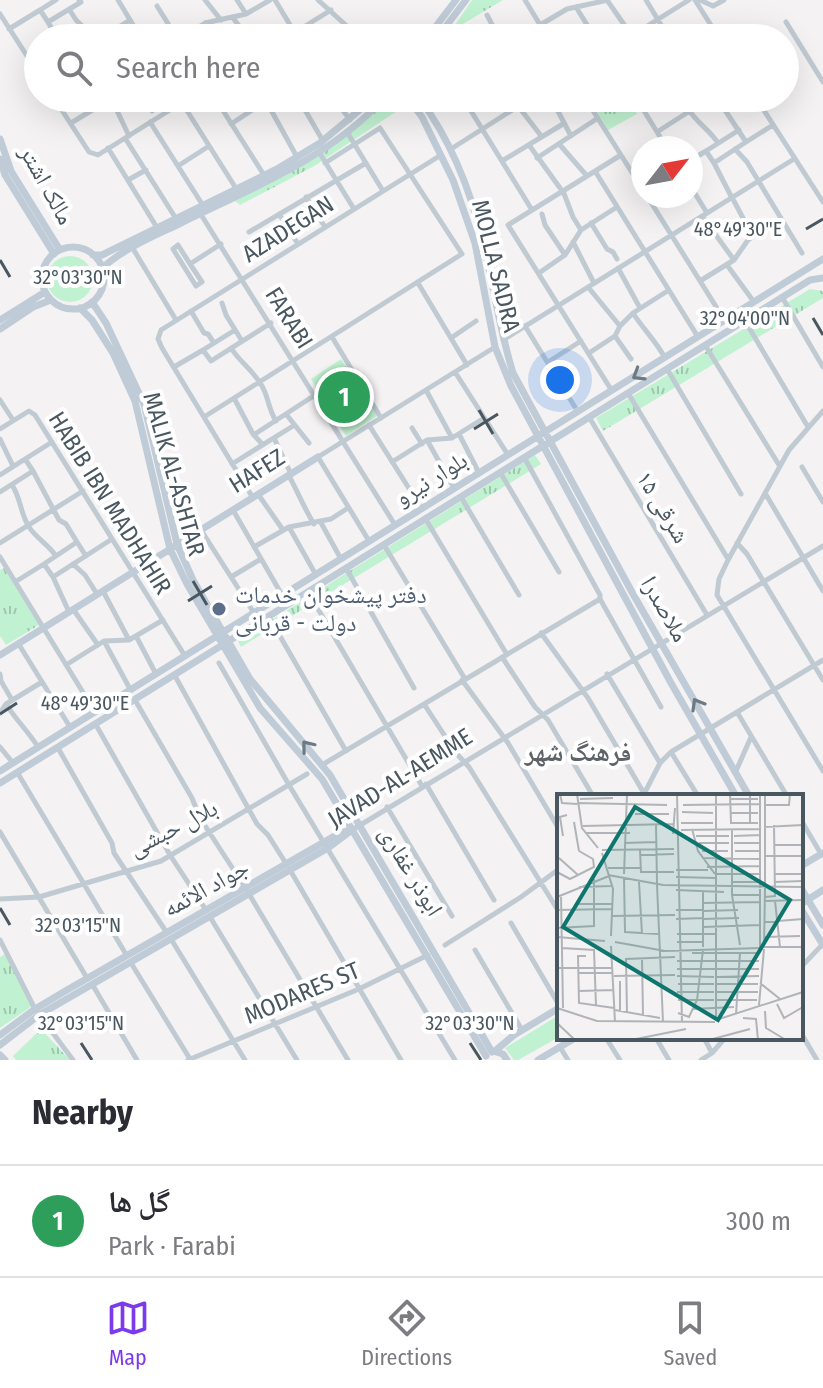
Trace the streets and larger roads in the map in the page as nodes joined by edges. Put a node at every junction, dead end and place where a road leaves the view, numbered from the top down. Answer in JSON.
{"nodes":[{"id":1,"x":56,"y":0,"type":"edge"},
{"id":2,"x":118,"y":0,"type":"edge"},
{"id":3,"x":205,"y":0,"type":"edge"},
{"id":4,"x":237,"y":0,"type":"edge"},
{"id":5,"x":272,"y":0,"type":"edge"},
{"id":6,"x":318,"y":0,"type":"edge"},
{"id":7,"x":456,"y":0,"type":"edge"},
{"id":8,"x":466,"y":0,"type":"edge"},
{"id":9,"x":525,"y":0,"type":"edge"},
{"id":10,"x":562,"y":0,"type":"edge"},
{"id":11,"x":607,"y":0,"type":"edge"},
{"id":12,"x":646,"y":0,"type":"edge"},
{"id":13,"x":689,"y":0,"type":"edge"},
{"id":14,"x":698,"y":0,"type":"edge"},
{"id":15,"x":724,"y":0,"type":"edge"},
{"id":16,"x":81,"y":1,"type":"edge"},
{"id":17,"x":592,"y":2,"type":"edge"},
{"id":18,"x":157,"y":6,"type":"dead end"},
{"id":19,"x":576,"y":7,"type":"junction"},
{"id":20,"x":69,"y":9,"type":"junction"},
{"id":21,"x":567,"y":9,"type":"junction"},
{"id":22,"x":40,"y":10,"type":"junction"},
{"id":23,"x":331,"y":10,"type":"junction"},
{"id":24,"x":0,"y":14,"type":"edge"},
{"id":25,"x":246,"y":14,"type":"junction"},
{"id":26,"x":487,"y":15,"type":"dead end"},
{"id":27,"x":232,"y":17,"type":"junction"},
{"id":28,"x":658,"y":19,"type":"junction"},
{"id":29,"x":130,"y":20,"type":"junction"},
{"id":30,"x":221,"y":20,"type":"junction"},
{"id":31,"x":48,"y":22,"type":"joint"},
{"id":32,"x":205,"y":23,"type":"edge"},
{"id":33,"x":81,"y":24,"type":"edge"},
{"id":34,"x":123,"y":24,"type":"edge"},
{"id":35,"x":132,"y":24,"type":"edge"},
{"id":36,"x":170,"y":24,"type":"edge"},
{"id":37,"x":238,"y":24,"type":"edge"},
{"id":38,"x":288,"y":24,"type":"edge"},
{"id":39,"x":311,"y":24,"type":"edge"},
{"id":40,"x":346,"y":24,"type":"edge"},
{"id":41,"x":439,"y":24,"type":"edge"},
{"id":42,"x":448,"y":24,"type":"edge"},
{"id":43,"x":492,"y":24,"type":"edge"},
{"id":44,"x":539,"y":24,"type":"edge"},
{"id":45,"x":542,"y":24,"type":"edge"},
{"id":46,"x":587,"y":24,"type":"edge"},
{"id":47,"x":622,"y":24,"type":"edge"},
{"id":48,"x":650,"y":24,"type":"edge"},
{"id":49,"x":661,"y":24,"type":"edge"},
{"id":50,"x":711,"y":24,"type":"edge"},
{"id":51,"x":9,"y":29,"type":"junction"},
{"id":52,"x":799,"y":43,"type":"edge"},
{"id":53,"x":24,"y":52,"type":"edge"},
{"id":54,"x":823,"y":82,"type":"edge"},
{"id":55,"x":64,"y":112,"type":"edge"},
{"id":56,"x":89,"y":112,"type":"edge"},
{"id":57,"x":117,"y":112,"type":"edge"},
{"id":58,"x":164,"y":112,"type":"edge"},
{"id":59,"x":188,"y":112,"type":"edge"},
{"id":60,"x":224,"y":112,"type":"edge"},
{"id":61,"x":250,"y":112,"type":"edge"},
{"id":62,"x":272,"y":112,"type":"edge"},
{"id":63,"x":306,"y":112,"type":"edge"},
{"id":64,"x":344,"y":112,"type":"edge"},
{"id":65,"x":359,"y":112,"type":"edge"},
{"id":66,"x":369,"y":112,"type":"edge"},
{"id":67,"x":416,"y":112,"type":"edge"},
{"id":68,"x":427,"y":112,"type":"edge"},
{"id":69,"x":472,"y":112,"type":"edge"},
{"id":70,"x":508,"y":112,"type":"edge"},
{"id":71,"x":523,"y":112,"type":"edge"},
{"id":72,"x":557,"y":112,"type":"edge"},
{"id":73,"x":594,"y":112,"type":"edge"},
{"id":74,"x":645,"y":112,"type":"edge"},
{"id":75,"x":687,"y":112,"type":"edge"},
{"id":76,"x":690,"y":112,"type":"edge"},
{"id":77,"x":727,"y":112,"type":"edge"},
{"id":78,"x":765,"y":112,"type":"edge"},
{"id":79,"x":598,"y":118,"type":"junction"},
{"id":80,"x":350,"y":120,"type":"junction"},
{"id":81,"x":150,"y":122,"type":"junction"},
{"id":82,"x":71,"y":123,"type":"junction"},
{"id":83,"x":231,"y":124,"type":"junction"},
{"id":84,"x":563,"y":124,"type":"junction"},
{"id":85,"x":773,"y":125,"type":"junction"},
{"id":86,"x":482,"y":129,"type":"junction"},
{"id":87,"x":739,"y":130,"type":"junction"},
{"id":88,"x":347,"y":132,"type":"junction"},
{"id":89,"x":657,"y":132,"type":"junction"},
{"id":90,"x":571,"y":136,"type":"junction"},
{"id":91,"x":660,"y":136,"type":"edge"},
{"id":92,"x":127,"y":137,"type":"junction"},
{"id":93,"x":542,"y":137,"type":"junction"},
{"id":94,"x":0,"y":139,"type":"edge"},
{"id":95,"x":323,"y":141,"type":"junction"},
{"id":96,"x":746,"y":142,"type":"junction"},
{"id":97,"x":718,"y":143,"type":"junction"},
{"id":98,"x":355,"y":144,"type":"junction"},
{"id":99,"x":529,"y":145,"type":"junction"},
{"id":100,"x":560,"y":145,"type":"dead end"},
{"id":101,"x":209,"y":146,"type":"junction"},
{"id":102,"x":108,"y":148,"type":"junction"},
{"id":103,"x":735,"y":149,"type":"junction"},
{"id":104,"x":450,"y":150,"type":"junction"},
{"id":105,"x":706,"y":151,"type":"junction"},
{"id":106,"x":319,"y":152,"type":"junction"},
{"id":107,"x":703,"y":153,"type":"edge"},
{"id":108,"x":442,"y":154,"type":"junction"},
{"id":109,"x":621,"y":155,"type":"junction"},
{"id":110,"x":297,"y":157,"type":"junction"},
{"id":111,"x":537,"y":158,"type":"junction"},
{"id":112,"x":0,"y":159,"type":"edge"},
{"id":113,"x":794,"y":159,"type":"junction"},
{"id":114,"x":502,"y":161,"type":"junction"},
{"id":115,"x":325,"y":163,"type":"junction"},
{"id":116,"x":366,"y":163,"type":"junction"},
{"id":117,"x":714,"y":163,"type":"junction"},
{"id":118,"x":178,"y":166,"type":"junction"},
{"id":119,"x":146,"y":170,"type":"junction"},
{"id":120,"x":595,"y":171,"type":"junction"},
{"id":121,"x":631,"y":171,"type":"edge"},
{"id":122,"x":264,"y":175,"type":"junction"},
{"id":123,"x":409,"y":175,"type":"junction"},
{"id":124,"x":587,"y":176,"type":"junction"},
{"id":125,"x":128,"y":180,"type":"junction"},
{"id":126,"x":337,"y":181,"type":"junction"},
{"id":127,"x":758,"y":181,"type":"junction"},
{"id":128,"x":561,"y":189,"type":"junction"},
{"id":129,"x":237,"y":191,"type":"junction"},
{"id":130,"x":383,"y":191,"type":"junction"},
{"id":131,"x":306,"y":197,"type":"junction"},
{"id":132,"x":733,"y":199,"type":"junction"},
{"id":133,"x":823,"y":202,"type":"edge"},
{"id":134,"x":617,"y":207,"type":"junction"},
{"id":135,"x":654,"y":208,"type":"edge"},
{"id":136,"x":701,"y":208,"type":"edge"},
{"id":137,"x":201,"y":209,"type":"junction"},
{"id":138,"x":354,"y":209,"type":"junction"},
{"id":139,"x":532,"y":210,"type":"junction"},
{"id":140,"x":279,"y":214,"type":"junction"},
{"id":141,"x":542,"y":214,"type":"dead end"},
{"id":142,"x":704,"y":215,"type":"junction"},
{"id":143,"x":175,"y":217,"type":"junction"},
{"id":144,"x":781,"y":219,"type":"junction"},
{"id":145,"x":591,"y":223,"type":"junction"},
{"id":146,"x":156,"y":226,"type":"junction"},
{"id":147,"x":325,"y":227,"type":"junction"},
{"id":148,"x":581,"y":230,"type":"junction"},
{"id":149,"x":249,"y":232,"type":"dead end"},
{"id":150,"x":671,"y":235,"type":"junction"},
{"id":151,"x":753,"y":237,"type":"junction"},
{"id":152,"x":573,"y":242,"type":"junction"},
{"id":153,"x":221,"y":244,"type":"junction"},
{"id":154,"x":298,"y":244,"type":"junction"},
{"id":155,"x":132,"y":247,"type":"junction"},
{"id":156,"x":645,"y":251,"type":"junction"},
{"id":157,"x":57,"y":252,"type":"junction"},
{"id":158,"x":802,"y":253,"type":"dead end"},
{"id":159,"x":93,"y":255,"type":"junction"},
{"id":160,"x":565,"y":255,"type":"junction"},
{"id":161,"x":617,"y":259,"type":"dead end"},
{"id":162,"x":823,"y":259,"type":"edge"},
{"id":163,"x":734,"y":260,"type":"junction"},
{"id":164,"x":190,"y":264,"type":"junction"},
{"id":165,"x":727,"y":265,"type":"junction"},
{"id":166,"x":618,"y":268,"type":"junction"},
{"id":167,"x":101,"y":269,"type":"junction"},
{"id":168,"x":539,"y":273,"type":"junction"},
{"id":169,"x":243,"y":278,"type":"junction"},
{"id":170,"x":823,"y":278,"type":"edge"},
{"id":171,"x":700,"y":281,"type":"junction"},
{"id":172,"x":418,"y":283,"type":"junction"},
{"id":173,"x":594,"y":283,"type":"junction"},
{"id":174,"x":588,"y":287,"type":"junction"},
{"id":175,"x":669,"y":290,"type":"junction"},
{"id":176,"x":45,"y":292,"type":"junction"},
{"id":177,"x":782,"y":297,"type":"junction"},
{"id":178,"x":51,"y":300,"type":"junction"},
{"id":179,"x":92,"y":302,"type":"junction"},
{"id":180,"x":222,"y":303,"type":"dead end"},
{"id":181,"x":755,"y":303,"type":"junction"},
{"id":182,"x":559,"y":305,"type":"junction"},
{"id":183,"x":80,"y":308,"type":"junction"},
{"id":184,"x":640,"y":308,"type":"junction"},
{"id":185,"x":191,"y":311,"type":"junction"},
{"id":186,"x":633,"y":313,"type":"junction"},
{"id":187,"x":0,"y":320,"type":"edge"},
{"id":188,"x":176,"y":320,"type":"junction"},
{"id":189,"x":476,"y":321,"type":"dead end"},
{"id":190,"x":725,"y":321,"type":"junction"},
{"id":191,"x":745,"y":321,"type":"junction"},
{"id":192,"x":271,"y":323,"type":"junction"},
{"id":193,"x":525,"y":326,"type":"junction"},
{"id":194,"x":620,"y":326,"type":"junction"},
{"id":195,"x":0,"y":329,"type":"edge"},
{"id":196,"x":235,"y":330,"type":"junction"},
{"id":197,"x":615,"y":336,"type":"junction"},
{"id":198,"x":332,"y":337,"type":"junction"},
{"id":199,"x":451,"y":338,"type":"junction"},
{"id":200,"x":698,"y":338,"type":"junction"},
{"id":201,"x":503,"y":340,"type":"junction"},
{"id":202,"x":242,"y":341,"type":"junction"},
{"id":203,"x":581,"y":341,"type":"junction"},
{"id":204,"x":214,"y":343,"type":"junction"},
{"id":205,"x":705,"y":345,"type":"junction"},
{"id":206,"x":495,"y":347,"type":"junction"},
{"id":207,"x":231,"y":348,"type":"junction"},
{"id":208,"x":203,"y":350,"type":"junction"},
{"id":209,"x":589,"y":353,"type":"junction"},
{"id":210,"x":665,"y":358,"type":"junction"},
{"id":211,"x":631,"y":359,"type":"dead end"},
{"id":212,"x":294,"y":361,"type":"junction"},
{"id":213,"x":548,"y":362,"type":"junction"},
{"id":214,"x":467,"y":365,"type":"junction"},
{"id":215,"x":174,"y":367,"type":"junction"},
{"id":216,"x":823,"y":367,"type":"edge"},
{"id":217,"x":667,"y":369,"type":"junction"},
{"id":218,"x":455,"y":372,"type":"junction"},
{"id":219,"x":259,"y":382,"type":"junction"},
{"id":220,"x":426,"y":390,"type":"junction"},
{"id":221,"x":612,"y":391,"type":"junction"},
{"id":222,"x":628,"y":393,"type":"junction"},
{"id":223,"x":315,"y":395,"type":"junction"},
{"id":224,"x":234,"y":398,"type":"junction"},
{"id":225,"x":0,"y":400,"type":"edge"},
{"id":226,"x":823,"y":411,"type":"edge"},
{"id":227,"x":578,"y":412,"type":"junction"},
{"id":228,"x":286,"y":414,"type":"junction"},
{"id":229,"x":204,"y":417,"type":"junction"},
{"id":230,"x":589,"y":417,"type":"junction"},
{"id":231,"x":381,"y":418,"type":"junction"},
{"id":232,"x":484,"y":418,"type":"junction"},
{"id":233,"x":13,"y":420,"type":"junction"},
{"id":234,"x":276,"y":421,"type":"junction"},
{"id":235,"x":369,"y":425,"type":"junction"},
{"id":236,"x":293,"y":426,"type":"junction"},
{"id":237,"x":808,"y":427,"type":"junction"},
{"id":238,"x":412,"y":428,"type":"dead end"},
{"id":239,"x":0,"y":429,"type":"edge"},
{"id":240,"x":255,"y":434,"type":"junction"},
{"id":241,"x":459,"y":434,"type":"junction"},
{"id":242,"x":542,"y":434,"type":"junction"},
{"id":243,"x":274,"y":438,"type":"junction"},
{"id":244,"x":452,"y":438,"type":"junction"},
{"id":245,"x":0,"y":439,"type":"edge"},
{"id":246,"x":344,"y":441,"type":"junction"},
{"id":247,"x":52,"y":442,"type":"junction"},
{"id":248,"x":425,"y":442,"type":"junction"},
{"id":249,"x":309,"y":443,"type":"dead end"},
{"id":250,"x":546,"y":443,"type":"junction"},
{"id":251,"x":263,"y":445,"type":"junction"},
{"id":252,"x":508,"y":455,"type":"junction"},
{"id":253,"x":318,"y":457,"type":"junction"},
{"id":254,"x":524,"y":457,"type":"junction"},
{"id":255,"x":25,"y":459,"type":"junction"},
{"id":256,"x":392,"y":462,"type":"junction"},
{"id":257,"x":232,"y":464,"type":"junction"},
{"id":258,"x":13,"y":466,"type":"junction"},
{"id":259,"x":780,"y":466,"type":"junction"},
{"id":260,"x":802,"y":467,"type":"dead end"},
{"id":261,"x":33,"y":471,"type":"junction"},
{"id":262,"x":500,"y":472,"type":"junction"},
{"id":263,"x":479,"y":473,"type":"junction"},
{"id":264,"x":0,"y":475,"type":"edge"},
{"id":265,"x":290,"y":475,"type":"junction"},
{"id":266,"x":12,"y":485,"type":"junction"},
{"id":267,"x":454,"y":489,"type":"junction"},
{"id":268,"x":83,"y":491,"type":"junction"},
{"id":269,"x":0,"y":492,"type":"edge"},
{"id":270,"x":765,"y":493,"type":"junction"},
{"id":271,"x":741,"y":494,"type":"dead end"},
{"id":272,"x":255,"y":496,"type":"junction"},
{"id":273,"x":461,"y":497,"type":"junction"},
{"id":274,"x":823,"y":502,"type":"edge"},
{"id":275,"x":348,"y":508,"type":"junction"},
{"id":276,"x":422,"y":509,"type":"junction"},
{"id":277,"x":53,"y":510,"type":"junction"},
{"id":278,"x":233,"y":510,"type":"junction"},
{"id":279,"x":425,"y":518,"type":"junction"},
{"id":280,"x":317,"y":522,"type":"junction"},
{"id":281,"x":395,"y":525,"type":"junction"},
{"id":282,"x":28,"y":526,"type":"junction"},
{"id":283,"x":286,"y":528,"type":"junction"},
{"id":284,"x":201,"y":530,"type":"junction"},
{"id":285,"x":112,"y":539,"type":"junction"},
{"id":286,"x":77,"y":542,"type":"junction"},
{"id":287,"x":369,"y":542,"type":"junction"},
{"id":288,"x":0,"y":543,"type":"edge"},
{"id":289,"x":737,"y":543,"type":"junction"},
{"id":290,"x":384,"y":545,"type":"junction"},
{"id":291,"x":823,"y":546,"type":"edge"},
{"id":292,"x":174,"y":547,"type":"junction"},
{"id":293,"x":254,"y":547,"type":"junction"},
{"id":294,"x":56,"y":556,"type":"junction"},
{"id":295,"x":86,"y":556,"type":"junction"},
{"id":296,"x":0,"y":557,"type":"edge"},
{"id":297,"x":803,"y":558,"type":"junction"},
{"id":298,"x":261,"y":559,"type":"junction"},
{"id":299,"x":341,"y":559,"type":"junction"},
{"id":300,"x":728,"y":560,"type":"junction"},
{"id":301,"x":44,"y":564,"type":"junction"},
{"id":302,"x":73,"y":564,"type":"junction"},
{"id":303,"x":346,"y":568,"type":"junction"},
{"id":304,"x":133,"y":572,"type":"junction"},
{"id":305,"x":559,"y":572,"type":"dead end"},
{"id":306,"x":316,"y":575,"type":"junction"},
{"id":307,"x":53,"y":577,"type":"junction"},
{"id":308,"x":231,"y":577,"type":"junction"},
{"id":309,"x":764,"y":581,"type":"junction"},
{"id":310,"x":15,"y":582,"type":"junction"},
{"id":311,"x":823,"y":591,"type":"edge"},
{"id":312,"x":308,"y":592,"type":"junction"},
{"id":313,"x":100,"y":593,"type":"junction"},
{"id":314,"x":282,"y":595,"type":"junction"},
{"id":315,"x":519,"y":595,"type":"dead end"},
{"id":316,"x":600,"y":599,"type":"junction"},
{"id":317,"x":724,"y":605,"type":"junction"},
{"id":318,"x":71,"y":610,"type":"junction"},
{"id":319,"x":254,"y":613,"type":"junction"},
{"id":320,"x":707,"y":615,"type":"junction"},
{"id":321,"x":269,"y":617,"type":"junction"},
{"id":322,"x":163,"y":620,"type":"junction"},
{"id":323,"x":43,"y":628,"type":"junction"},
{"id":324,"x":541,"y":633,"type":"junction"},
{"id":325,"x":220,"y":634,"type":"junction"},
{"id":326,"x":136,"y":636,"type":"junction"},
{"id":327,"x":129,"y":640,"type":"junction"},
{"id":328,"x":0,"y":642,"type":"edge"},
{"id":329,"x":661,"y":642,"type":"junction"},
{"id":330,"x":18,"y":643,"type":"junction"},
{"id":331,"x":101,"y":643,"type":"junction"},
{"id":332,"x":226,"y":644,"type":"junction"},
{"id":333,"x":652,"y":647,"type":"junction"},
{"id":334,"x":3,"y":653,"type":"edge"},
{"id":335,"x":504,"y":655,"type":"junction"},
{"id":336,"x":185,"y":656,"type":"junction"},
{"id":337,"x":633,"y":658,"type":"junction"},
{"id":338,"x":823,"y":660,"type":"edge"},
{"id":339,"x":219,"y":663,"type":"dead end"},
{"id":340,"x":66,"y":665,"type":"junction"},
{"id":341,"x":814,"y":665,"type":"junction"},
{"id":342,"x":0,"y":674,"type":"edge"},
{"id":343,"x":156,"y":674,"type":"junction"},
{"id":344,"x":607,"y":674,"type":"junction"},
{"id":345,"x":175,"y":676,"type":"junction"},
{"id":346,"x":464,"y":680,"type":"junction"},
{"id":347,"x":823,"y":680,"type":"edge"},
{"id":348,"x":42,"y":682,"type":"junction"},
{"id":349,"x":414,"y":688,"type":"dead end"},
{"id":350,"x":774,"y":689,"type":"junction"},
{"id":351,"x":130,"y":690,"type":"junction"},
{"id":352,"x":580,"y":690,"type":"junction"},
{"id":353,"x":135,"y":700,"type":"junction"},
{"id":354,"x":9,"y":702,"type":"junction"},
{"id":355,"x":424,"y":704,"type":"junction"},
{"id":356,"x":661,"y":707,"type":"dead end"},
{"id":357,"x":95,"y":712,"type":"junction"},
{"id":358,"x":737,"y":712,"type":"junction"},
{"id":359,"x":0,"y":713,"type":"edge"},
{"id":360,"x":541,"y":714,"type":"junction"},
{"id":361,"x":96,"y":725,"type":"junction"},
{"id":362,"x":70,"y":727,"type":"junction"},
{"id":363,"x":385,"y":727,"type":"junction"},
{"id":364,"x":710,"y":728,"type":"junction"},
{"id":365,"x":701,"y":734,"type":"junction"},
{"id":366,"x":751,"y":736,"type":"junction"},
{"id":367,"x":502,"y":738,"type":"junction"},
{"id":368,"x":0,"y":747,"type":"edge"},
{"id":369,"x":38,"y":747,"type":"junction"},
{"id":370,"x":58,"y":748,"type":"junction"},
{"id":371,"x":346,"y":751,"type":"junction"},
{"id":372,"x":671,"y":752,"type":"junction"},
{"id":373,"x":463,"y":761,"type":"junction"},
{"id":374,"x":13,"y":763,"type":"junction"},
{"id":375,"x":660,"y":763,"type":"junction"},
{"id":376,"x":322,"y":765,"type":"junction"},
{"id":377,"x":0,"y":771,"type":"edge"},
{"id":378,"x":823,"y":771,"type":"edge"},
{"id":379,"x":17,"y":772,"type":"junction"},
{"id":380,"x":736,"y":772,"type":"junction"},
{"id":381,"x":307,"y":774,"type":"dead end"},
{"id":382,"x":0,"y":783,"type":"edge"},
{"id":383,"x":289,"y":785,"type":"junction"},
{"id":384,"x":424,"y":785,"type":"junction"},
{"id":385,"x":592,"y":794,"type":"edge"},
{"id":386,"x":643,"y":794,"type":"edge"},
{"id":387,"x":645,"y":794,"type":"edge"},
{"id":388,"x":697,"y":794,"type":"edge"},
{"id":389,"x":735,"y":794,"type":"edge"},
{"id":390,"x":748,"y":794,"type":"edge"},
{"id":391,"x":786,"y":794,"type":"edge"},
{"id":392,"x":387,"y":807,"type":"junction"},
{"id":393,"x":249,"y":808,"type":"junction"},
{"id":394,"x":803,"y":823,"type":"edge"},
{"id":395,"x":360,"y":824,"type":"junction"},
{"id":396,"x":557,"y":826,"type":"edge"},
{"id":397,"x":352,"y":830,"type":"junction"},
{"id":398,"x":0,"y":832,"type":"edge"},
{"id":399,"x":209,"y":832,"type":"junction"},
{"id":400,"x":326,"y":845,"type":"junction"},
{"id":401,"x":822,"y":854,"type":"edge"},
{"id":402,"x":170,"y":855,"type":"junction"},
{"id":403,"x":803,"y":865,"type":"edge"},
{"id":404,"x":288,"y":868,"type":"junction"},
{"id":405,"x":557,"y":870,"type":"edge"},
{"id":406,"x":126,"y":872,"type":"junction"},
{"id":407,"x":541,"y":882,"type":"junction"},
{"id":408,"x":84,"y":884,"type":"junction"},
{"id":409,"x":823,"y":890,"type":"edge"},
{"id":410,"x":248,"y":891,"type":"junction"},
{"id":411,"x":39,"y":897,"type":"junction"},
{"id":412,"x":0,"y":899,"type":"edge"},
{"id":413,"x":494,"y":900,"type":"dead end"},
{"id":414,"x":803,"y":904,"type":"edge"},
{"id":415,"x":557,"y":909,"type":"edge"},
{"id":416,"x":208,"y":913,"type":"junction"},
{"id":417,"x":452,"y":916,"type":"dead end"},
{"id":418,"x":511,"y":923,"type":"dead end"},
{"id":419,"x":823,"y":925,"type":"edge"},
{"id":420,"x":169,"y":936,"type":"junction"},
{"id":421,"x":0,"y":940,"type":"edge"},
{"id":422,"x":823,"y":944,"type":"edge"},
{"id":423,"x":445,"y":945,"type":"dead end"},
{"id":424,"x":475,"y":950,"type":"dead end"},
{"id":425,"x":428,"y":955,"type":"junction"},
{"id":426,"x":129,"y":960,"type":"junction"},
{"id":427,"x":803,"y":965,"type":"edge"},
{"id":428,"x":401,"y":970,"type":"junction"},
{"id":429,"x":90,"y":981,"type":"junction"},
{"id":430,"x":359,"y":989,"type":"junction"},
{"id":431,"x":557,"y":1004,"type":"edge"},
{"id":432,"x":317,"y":1006,"type":"junction"},
{"id":433,"x":557,"y":1008,"type":"edge"},
{"id":434,"x":37,"y":1012,"type":"junction"},
{"id":435,"x":275,"y":1024,"type":"junction"},
{"id":436,"x":522,"y":1030,"type":"junction"},
{"id":437,"x":803,"y":1036,"type":"edge"},
{"id":438,"x":2,"y":1037,"type":"edge"},
{"id":439,"x":572,"y":1040,"type":"edge"},
{"id":440,"x":607,"y":1040,"type":"edge"},
{"id":441,"x":657,"y":1040,"type":"edge"},
{"id":442,"x":705,"y":1040,"type":"edge"},
{"id":443,"x":722,"y":1040,"type":"edge"},
{"id":444,"x":233,"y":1041,"type":"junction"},
{"id":445,"x":560,"y":1047,"type":"junction"},
{"id":446,"x":712,"y":1053,"type":"junction"},
{"id":447,"x":823,"y":1053,"type":"edge"},
{"id":448,"x":0,"y":1055,"type":"edge"},
{"id":449,"x":487,"y":1056,"type":"edge"},
{"id":450,"x":816,"y":1058,"type":"edge"},
{"id":451,"x":5,"y":1060,"type":"edge"},
{"id":452,"x":73,"y":1060,"type":"edge"},
{"id":453,"x":137,"y":1060,"type":"edge"},
{"id":454,"x":190,"y":1060,"type":"edge"},
{"id":455,"x":245,"y":1060,"type":"edge"},
{"id":456,"x":297,"y":1060,"type":"edge"},
{"id":457,"x":348,"y":1060,"type":"edge"},
{"id":458,"x":401,"y":1060,"type":"edge"},
{"id":459,"x":455,"y":1060,"type":"edge"},
{"id":460,"x":507,"y":1060,"type":"edge"},
{"id":461,"x":538,"y":1060,"type":"edge"},
{"id":462,"x":568,"y":1060,"type":"edge"},
{"id":463,"x":620,"y":1060,"type":"edge"},
{"id":464,"x":669,"y":1060,"type":"edge"},
{"id":465,"x":701,"y":1060,"type":"edge"}],
"edges":[{"from":1,"to":22,"type":"street"},
{"from":2,"to":29,"type":"street"},
{"from":3,"to":30,"type":"street"},
{"from":4,"to":25,"type":"street"},
{"from":5,"to":25,"type":"street"},
{"from":5,"to":38,"type":"street"},
{"from":6,"to":23,"type":"street"},
{"from":7,"to":41,"type":"street"},
{"from":8,"to":42,"type":"street"},
{"from":9,"to":44,"type":"street"},
{"from":10,"to":21,"type":"street"},
{"from":11,"to":17,"type":"street"},
{"from":11,"to":47,"type":"street"},
{"from":12,"to":28,"type":"street"},
{"from":13,"to":28,"type":"street"},
{"from":14,"to":15,"type":"street"},
{"from":14,"to":50,"type":"street"},
{"from":16,"to":20,"type":"street"},
{"from":17,"to":19,"type":"street"},
{"from":18,"to":36,"type":"street"},
{"from":19,"to":21,"type":"street"},
{"from":19,"to":46,"type":"street"},
{"from":20,"to":31,"type":"street"},
{"from":20,"to":33,"type":"street"},
{"from":21,"to":45,"type":"street"},
{"from":22,"to":31,"type":"street"},
{"from":22,"to":51,"type":"street"},
{"from":23,"to":39,"type":"street"},
{"from":23,"to":40,"type":"street"},
{"from":24,"to":51,"type":"street"},
{"from":25,"to":27,"type":"street"},
{"from":26,"to":43,"type":"street"},
{"from":27,"to":30,"type":"street"},
{"from":27,"to":37,"type":"street"},
{"from":28,"to":48,"type":"street"},
{"from":28,"to":49,"type":"street"},
{"from":29,"to":34,"type":"street"},
{"from":29,"to":35,"type":"street"},
{"from":30,"to":32,"type":"street"},
{"from":51,"to":53,"type":"street"},
{"from":52,"to":54,"type":"street"},
{"from":55,"to":82,"type":"street"},
{"from":56,"to":82,"type":"street"},
{"from":57,"to":92,"type":"street"},
{"from":58,"to":81,"type":"street"},
{"from":59,"to":101,"type":"street"},
{"from":60,"to":83,"type":"street"},
{"from":61,"to":83,"type":"street"},
{"from":62,"to":110,"type":"street"},
{"from":63,"to":95,"type":"street"},
{"from":64,"to":80,"type":"street"},
{"from":65,"to":80,"type":"street"},
{"from":66,"to":88,"type":"street"},
{"from":67,"to":108,"type":"street","name":"MOLLA SADRA"},
{"from":68,"to":104,"type":"street","name":"MOLLA SADRA"},
{"from":69,"to":86,"type":"street"},
{"from":70,"to":86,"type":"street"},
{"from":71,"to":93,"type":"street"},
{"from":72,"to":84,"type":"street"},
{"from":73,"to":79,"type":"street"},
{"from":74,"to":89,"type":"street"},
{"from":75,"to":89,"type":"street"},
{"from":76,"to":97,"type":"street"},
{"from":77,"to":87,"type":"street"},
{"from":78,"to":85,"type":"street"},
{"from":79,"to":90,"type":"street"},
{"from":79,"to":109,"type":"street"},
{"from":80,"to":95,"type":"street"},
{"from":81,"to":92,"type":"street"},
{"from":81,"to":118,"type":"street","name":"FARABI"},
{"from":82,"to":102,"type":"street"},
{"from":83,"to":122,"type":"street"},
{"from":84,"to":90,"type":"street"},
{"from":84,"to":93,"type":"street"},
{"from":85,"to":96,"type":"street"},
{"from":85,"to":113,"type":"street"},
{"from":86,"to":104,"type":"street"},
{"from":86,"to":114,"type":"street"},
{"from":87,"to":96,"type":"street"},
{"from":87,"to":97,"type":"street"},
{"from":88,"to":98,"type":"street"},
{"from":88,"to":106,"type":"street"},
{"from":89,"to":91,"type":"street"},
{"from":90,"to":111,"type":"street"},
{"from":92,"to":102,"type":"street"},
{"from":92,"to":119,"type":"street"},
{"from":93,"to":99,"type":"street"},
{"from":94,"to":157,"type":"street","name":"مالک اشتر"},
{"from":95,"to":110,"type":"street"},
{"from":96,"to":103,"type":"street"},
{"from":97,"to":105,"type":"street"},
{"from":98,"to":115,"type":"street"},
{"from":98,"to":116,"type":"street"},
{"from":98,"to":123,"type":"street"},
{"from":99,"to":111,"type":"street"},
{"from":99,"to":114,"type":"street"},
{"from":100,"to":124,"type":"street"},
{"from":101,"to":118,"type":"street"},
{"from":101,"to":129,"type":"street"},
{"from":102,"to":125,"type":"street"},
{"from":103,"to":117,"type":"street"},
{"from":103,"to":127,"type":"street"},
{"from":104,"to":201,"type":"street","name":"MOLLA SADRA"},
{"from":105,"to":107,"type":"street"},
{"from":105,"to":117,"type":"street"},
{"from":106,"to":115,"type":"street"},
{"from":106,"to":129,"type":"street"},
{"from":108,"to":123,"type":"street","name":"AZADEGAN"},
{"from":108,"to":206,"type":"street","name":"MOLLA SADRA"},
{"from":109,"to":120,"type":"street"},
{"from":109,"to":121,"type":"street"},
{"from":110,"to":122,"type":"street"},
{"from":111,"to":128,"type":"street"},
{"from":112,"to":157,"type":"street","name":"مالک اشتر"},
{"from":113,"to":127,"type":"street"},
{"from":113,"to":133,"type":"street"},
{"from":114,"to":139,"type":"street"},
{"from":115,"to":126,"type":"street"},
{"from":116,"to":126,"type":"street"},
{"from":116,"to":130,"type":"street"},
{"from":117,"to":132,"type":"street"},
{"from":118,"to":137,"type":"street","name":"FARABI"},
{"from":119,"to":125,"type":"street"},
{"from":119,"to":143,"type":"street"},
{"from":120,"to":124,"type":"street"},
{"from":120,"to":134,"type":"street"},
{"from":122,"to":129,"type":"street"},
{"from":123,"to":130,"type":"street","name":"AZADEGAN"},
{"from":123,"to":172,"type":"street"},
{"from":124,"to":128,"type":"street"},
{"from":125,"to":146,"type":"street"},
{"from":126,"to":131,"type":"street"},
{"from":126,"to":138,"type":"street"},
{"from":127,"to":132,"type":"street"},
{"from":127,"to":144,"type":"street"},
{"from":128,"to":139,"type":"street"},
{"from":128,"to":148,"type":"street"},
{"from":129,"to":137,"type":"street"},
{"from":130,"to":138,"type":"street","name":"AZADEGAN"},
{"from":131,"to":140,"type":"street"},
{"from":131,"to":147,"type":"street"},
{"from":132,"to":142,"type":"street"},
{"from":132,"to":151,"type":"street"},
{"from":134,"to":145,"type":"street"},
{"from":134,"to":156,"type":"street"},
{"from":135,"to":150,"type":"street"},
{"from":136,"to":142,"type":"street"},
{"from":137,"to":143,"type":"street"},
{"from":137,"to":153,"type":"street","name":"FARABI"},
{"from":137,"to":155,"type":"street"},
{"from":138,"to":147,"type":"street","name":"AZADEGAN"},
{"from":139,"to":168,"type":"street"},
{"from":140,"to":149,"type":"street"},
{"from":140,"to":154,"type":"street"},
{"from":141,"to":160,"type":"street"},
{"from":142,"to":150,"type":"street"},
{"from":142,"to":163,"type":"street"},
{"from":143,"to":146,"type":"street"},
{"from":144,"to":151,"type":"street"},
{"from":144,"to":158,"type":"street"},
{"from":145,"to":148,"type":"street"},
{"from":145,"to":161,"type":"street"},
{"from":146,"to":159,"type":"street"},
{"from":147,"to":154,"type":"street","name":"AZADEGAN"},
{"from":148,"to":152,"type":"street"},
{"from":150,"to":156,"type":"street"},
{"from":150,"to":171,"type":"street"},
{"from":151,"to":163,"type":"street"},
{"from":152,"to":160,"type":"street"},
{"from":152,"to":173,"type":"street"},
{"from":153,"to":164,"type":"street"},
{"from":153,"to":169,"type":"street","name":"FARABI"},
{"from":154,"to":169,"type":"street","name":"AZADEGAN"},
{"from":155,"to":167,"type":"street"},
{"from":155,"to":188,"type":"street"},
{"from":156,"to":166,"type":"street"},
{"from":156,"to":175,"type":"street"},
{"from":157,"to":159,"type":"street"},
{"from":157,"to":176,"type":"street"},
{"from":159,"to":167,"type":"street"},
{"from":160,"to":168,"type":"street"},
{"from":162,"to":181,"type":"street","name":"بلوار نیرو"},
{"from":163,"to":165,"type":"street"},
{"from":164,"to":164,"type":"street"},
{"from":165,"to":171,"type":"street"},
{"from":165,"to":181,"type":"street"},
{"from":166,"to":173,"type":"street"},
{"from":166,"to":184,"type":"street"},
{"from":167,"to":179,"type":"street"},
{"from":168,"to":182,"type":"street"},
{"from":169,"to":185,"type":"street","name":"AZADEGAN"},
{"from":169,"to":192,"type":"street","name":"FARABI"},
{"from":170,"to":177,"type":"street","name":"بلوار نیرو"},
{"from":171,"to":190,"type":"street"},
{"from":172,"to":198,"type":"street"},
{"from":172,"to":199,"type":"street"},
{"from":173,"to":174,"type":"street"},
{"from":174,"to":182,"type":"street"},
{"from":174,"to":194,"type":"street"},
{"from":175,"to":184,"type":"street"},
{"from":175,"to":200,"type":"street"},
{"from":176,"to":178,"type":"street"},
{"from":176,"to":187,"type":"street"},
{"from":177,"to":191,"type":"street","name":"بلوار نیرو"},
{"from":177,"to":216,"type":"street"},
{"from":178,"to":183,"type":"street"},
{"from":178,"to":195,"type":"street"},
{"from":179,"to":183,"type":"street"},
{"from":179,"to":292,"type":"street"},
{"from":180,"to":196,"type":"street"},
{"from":181,"to":190,"type":"street","name":"بلوار نیرو"},
{"from":182,"to":193,"type":"street"},
{"from":182,"to":203,"type":"street"},
{"from":183,"to":292,"type":"street","name":"MALIK AL-ASHTAR"},
{"from":184,"to":186,"type":"street"},
{"from":185,"to":188,"type":"street","name":"AZADEGAN"},
{"from":185,"to":204,"type":"street"},
{"from":186,"to":194,"type":"street"},
{"from":186,"to":210,"type":"street"},
{"from":188,"to":215,"type":"street","name":"AZADEGAN"},
{"from":189,"to":199,"type":"street"},
{"from":190,"to":200,"type":"street","name":"بلوار نیرو"},
{"from":191,"to":205,"type":"street","name":"بلوار نیرو"},
{"from":191,"to":237,"type":"street"},
{"from":192,"to":202,"type":"street"},
{"from":192,"to":212,"type":"street","name":"FARABI"},
{"from":193,"to":201,"type":"street"},
{"from":193,"to":213,"type":"street"},
{"from":194,"to":197,"type":"street"},
{"from":196,"to":202,"type":"street"},
{"from":196,"to":204,"type":"street"},
{"from":197,"to":209,"type":"street"},
{"from":197,"to":211,"type":"street"},
{"from":198,"to":212,"type":"street"},
{"from":198,"to":231,"type":"street"},
{"from":199,"to":214,"type":"street"},
{"from":200,"to":210,"type":"street","name":"بلوار نیرو"},
{"from":201,"to":242,"type":"street","name":"MOLLA SADRA"},
{"from":202,"to":207,"type":"street"},
{"from":203,"to":209,"type":"street"},
{"from":203,"to":213,"type":"street"},
{"from":204,"to":208,"type":"street"},
{"from":205,"to":217,"type":"street","name":"بلوار نیرو"},
{"from":205,"to":259,"type":"street"},
{"from":206,"to":214,"type":"street","name":"HAFEZ"},
{"from":206,"to":242,"type":"street","name":"MOLLA SADRA"},
{"from":207,"to":208,"type":"street"},
{"from":207,"to":219,"type":"street"},
{"from":208,"to":215,"type":"street"},
{"from":209,"to":221,"type":"street"},
{"from":210,"to":221,"type":"street","name":"بلوار نیرو","one_way":true},
{"from":212,"to":219,"type":"street"},
{"from":212,"to":223,"type":"street","name":"FARABI"},
{"from":213,"to":227,"type":"street"},
{"from":214,"to":218,"type":"street","name":"HAFEZ"},
{"from":215,"to":229,"type":"street"},
{"from":217,"to":222,"type":"street","name":"بلوار نیرو"},
{"from":217,"to":271,"type":"street"},
{"from":218,"to":220,"type":"street","name":"HAFEZ"},
{"from":218,"to":232,"type":"street"},
{"from":219,"to":224,"type":"street"},
{"from":219,"to":234,"type":"street"},
{"from":220,"to":231,"type":"street","name":"HAFEZ"},
{"from":220,"to":244,"type":"street"},
{"from":221,"to":227,"type":"street","name":"بلوار نیرو"},
{"from":222,"to":230,"type":"street","name":"بلوار نیرو"},
{"from":222,"to":300,"type":"street"},
{"from":223,"to":228,"type":"street"},
{"from":223,"to":246,"type":"street","name":"FARABI"},
{"from":224,"to":229,"type":"street"},
{"from":224,"to":240,"type":"street"},
{"from":225,"to":233,"type":"street"},
{"from":226,"to":237,"type":"street"},
{"from":227,"to":242,"type":"street","name":"بلوار نیرو"},
{"from":228,"to":234,"type":"street"},
{"from":228,"to":236,"type":"street"},
{"from":229,"to":257,"type":"street"},
{"from":230,"to":250,"type":"street","name":"بلوار نیرو"},
{"from":230,"to":320,"type":"street","name":"۱۵ شرقی"},
{"from":231,"to":235,"type":"street","name":"HAFEZ"},
{"from":232,"to":241,"type":"street"},
{"from":232,"to":252,"type":"street"},
{"from":233,"to":239,"type":"street"},
{"from":233,"to":247,"type":"street","name":"HABIB IBN MADHAHIR"},
{"from":234,"to":240,"type":"street"},
{"from":235,"to":246,"type":"street","name":"HAFEZ"},
{"from":235,"to":256,"type":"street"},
{"from":236,"to":243,"type":"street"},
{"from":236,"to":249,"type":"street"},
{"from":237,"to":259,"type":"street"},
{"from":238,"to":248,"type":"street"},
{"from":240,"to":251,"type":"street"},
{"from":241,"to":244,"type":"street"},
{"from":241,"to":263,"type":"street"},
{"from":242,"to":250,"type":"street","name":"MOLLA SADRA"},
{"from":242,"to":252,"type":"street","name":"بلوار نیرو"},
{"from":243,"to":251,"type":"street"},
{"from":243,"to":265,"type":"street"},
{"from":244,"to":248,"type":"street"},
{"from":245,"to":258,"type":"street"},
{"from":246,"to":253,"type":"street","name":"HAFEZ"},
{"from":246,"to":281,"type":"street","name":"FARABI"},
{"from":247,"to":255,"type":"street"},
{"from":247,"to":268,"type":"street","name":"HABIB IBN MADHAHIR"},
{"from":248,"to":256,"type":"street"},
{"from":248,"to":267,"type":"street"},
{"from":250,"to":254,"type":"street","name":"بلوار نیرو"},
{"from":250,"to":329,"type":"street","name":"ملاصدرا"},
{"from":250,"to":333,"type":"street","name":"ملاصدرا"},
{"from":251,"to":257,"type":"street"},
{"from":252,"to":263,"type":"street","name":"بلوار نیرو"},
{"from":253,"to":265,"type":"street","name":"HAFEZ"},
{"from":253,"to":275,"type":"street"},
{"from":254,"to":262,"type":"street","name":"بلوار نیرو"},
{"from":254,"to":316,"type":"street"},
{"from":255,"to":258,"type":"street"},
{"from":255,"to":261,"type":"street"},
{"from":256,"to":276,"type":"street"},
{"from":257,"to":272,"type":"street"},
{"from":258,"to":264,"type":"street"},
{"from":259,"to":270,"type":"street"},
{"from":260,"to":274,"type":"street"},
{"from":261,"to":266,"type":"street"},
{"from":261,"to":277,"type":"street"},
{"from":262,"to":273,"type":"street","name":"بلوار نیرو"},
{"from":262,"to":305,"type":"street"},
{"from":263,"to":267,"type":"street","name":"بلوار نیرو"},
{"from":265,"to":272,"type":"street","name":"HAFEZ"},
{"from":265,"to":280,"type":"street"},
{"from":266,"to":269,"type":"street"},
{"from":266,"to":282,"type":"street"},
{"from":267,"to":276,"type":"street","name":"بلوار نیرو"},
{"from":268,"to":277,"type":"street"},
{"from":268,"to":285,"type":"street","name":"HABIB IBN MADHAHIR"},
{"from":270,"to":289,"type":"street"},
{"from":270,"to":297,"type":"street"},
{"from":272,"to":278,"type":"street","name":"HAFEZ"},
{"from":272,"to":283,"type":"street"},
{"from":273,"to":279,"type":"street","name":"بلوار نیرو"},
{"from":273,"to":315,"type":"street"},
{"from":275,"to":280,"type":"street"},
{"from":275,"to":287,"type":"street"},
{"from":276,"to":281,"type":"street","name":"بلوار نیرو"},
{"from":277,"to":282,"type":"street"},
{"from":277,"to":286,"type":"street"},
{"from":278,"to":284,"type":"street","name":"HAFEZ"},
{"from":278,"to":293,"type":"street"},
{"from":279,"to":290,"type":"street","name":"بلوار نیرو"},
{"from":279,"to":335,"type":"street"},
{"from":280,"to":283,"type":"street"},
{"from":280,"to":299,"type":"street"},
{"from":281,"to":287,"type":"street","name":"بلوار نیرو"},
{"from":282,"to":288,"type":"street"},
{"from":282,"to":294,"type":"street"},
{"from":283,"to":293,"type":"street"},
{"from":283,"to":306,"type":"street"},
{"from":284,"to":292,"type":"street","name":"HAFEZ"},
{"from":284,"to":308,"type":"street"},
{"from":285,"to":295,"type":"street"},
{"from":285,"to":304,"type":"street","name":"HABIB IBN MADHAHIR"},
{"from":286,"to":294,"type":"street"},
{"from":286,"to":295,"type":"street"},
{"from":287,"to":299,"type":"street","name":"بلوار نیرو"},
{"from":289,"to":300,"type":"street"},
{"from":289,"to":309,"type":"street"},
{"from":290,"to":303,"type":"street","name":"بلوار نیرو"},
{"from":290,"to":346,"type":"street"},
{"from":291,"to":297,"type":"street","name":"JAVAD-AL-AEMME"},
{"from":292,"to":304,"type":"street","name":"HAFEZ"},
{"from":292,"to":325,"type":"street","name":"MALIK AL-ASHTAR"},
{"from":293,"to":298,"type":"street"},
{"from":294,"to":301,"type":"street"},
{"from":295,"to":302,"type":"street"},
{"from":296,"to":310,"type":"street"},
{"from":297,"to":309,"type":"street","name":"JAVAD-AL-AEMME"},
{"from":297,"to":311,"type":"street"},
{"from":298,"to":308,"type":"street"},
{"from":298,"to":314,"type":"street"},
{"from":299,"to":306,"type":"street","name":"بلوار نیرو"},
{"from":300,"to":317,"type":"street"},
{"from":301,"to":307,"type":"street"},
{"from":301,"to":310,"type":"street"},
{"from":302,"to":307,"type":"street"},
{"from":302,"to":313,"type":"street"},
{"from":303,"to":312,"type":"street","name":"بلوار نیرو"},
{"from":303,"to":349,"type":"street"},
{"from":304,"to":313,"type":"street","name":"HAFEZ"},
{"from":304,"to":322,"type":"street","name":"HABIB IBN MADHAHIR"},
{"from":306,"to":314,"type":"street","name":"بلوار نیرو"},
{"from":307,"to":318,"type":"street"},
{"from":308,"to":319,"type":"street"},
{"from":309,"to":317,"type":"street","name":"JAVAD-AL-AEMME"},
{"from":309,"to":341,"type":"street"},
{"from":310,"to":323,"type":"street"},
{"from":312,"to":321,"type":"street","name":"بلوار نیرو"},
{"from":312,"to":363,"type":"street"},
{"from":313,"to":318,"type":"street","name":"HAFEZ"},
{"from":313,"to":327,"type":"street"},
{"from":314,"to":319,"type":"street","name":"بلوار نیرو"},
{"from":316,"to":324,"type":"street"},
{"from":316,"to":337,"type":"street"},
{"from":317,"to":320,"type":"street","name":"JAVAD-AL-AEMME"},
{"from":317,"to":350,"type":"street"},
{"from":318,"to":323,"type":"street","name":"HAFEZ"},
{"from":318,"to":331,"type":"street"},
{"from":319,"to":325,"type":"street","name":"بلوار نیرو"},
{"from":320,"to":329,"type":"street","name":"JAVAD-AL-AEMME"},
{"from":321,"to":332,"type":"street","name":"بلوار نیرو"},
{"from":321,"to":371,"type":"street"},
{"from":322,"to":326,"type":"street"},
{"from":322,"to":336,"type":"street","name":"HABIB IBN MADHAHIR"},
{"from":323,"to":330,"type":"street","name":"HAFEZ"},
{"from":323,"to":340,"type":"street"},
{"from":324,"to":335,"type":"street"},
{"from":324,"to":352,"type":"street"},
{"from":325,"to":332,"type":"street","name":"MALIK AL-ASHTAR"},
{"from":325,"to":336,"type":"street","name":"بلوار نیرو"},
{"from":326,"to":327,"type":"street"},
{"from":326,"to":343,"type":"street"},
{"from":327,"to":331,"type":"street"},
{"from":328,"to":334,"type":"street"},
{"from":329,"to":333,"type":"street","name":"JAVAD-AL-AEMME"},
{"from":364,"to":329,"type":"street","name":"ملاصدرا","one_way":true},
{"from":330,"to":334,"type":"street","name":"HAFEZ"},
{"from":330,"to":348,"type":"street"},
{"from":331,"to":340,"type":"street"},
{"from":331,"to":351,"type":"street"},
{"from":332,"to":345,"type":"street","name":"بلوار نیرو"},
{"from":376,"to":332,"type":"street","name":"ابوذر غفاری","one_way":true},
{"from":332,"to":397,"type":"street","name":"MALIK AL-ASHTAR"},
{"from":333,"to":337,"type":"street","name":"JAVAD-AL-AEMME"},
{"from":333,"to":365,"type":"street","name":"ملاصدرا"},
{"from":335,"to":346,"type":"street"},
{"from":335,"to":360,"type":"street"},
{"from":336,"to":343,"type":"street","name":"بلوار نیرو"},
{"from":337,"to":344,"type":"street","name":"JAVAD-AL-AEMME"},
{"from":337,"to":356,"type":"street"},
{"from":338,"to":341,"type":"street"},
{"from":339,"to":383,"type":"street"},
{"from":340,"to":357,"type":"street"},
{"from":341,"to":347,"type":"street"},
{"from":341,"to":350,"type":"street"},
{"from":342,"to":354,"type":"street"},
{"from":343,"to":351,"type":"street","name":"بلوار نیرو"},
{"from":344,"to":352,"type":"street","name":"JAVAD-AL-AEMME"},
{"from":344,"to":375,"type":"street"},
{"from":345,"to":353,"type":"street","name":"بلوار نیرو"},
{"from":345,"to":393,"type":"street"},
{"from":346,"to":355,"type":"street"},
{"from":346,"to":367,"type":"street"},
{"from":348,"to":354,"type":"street"},
{"from":348,"to":362,"type":"street"},
{"from":350,"to":358,"type":"street"},
{"from":350,"to":378,"type":"street"},
{"from":351,"to":357,"type":"street","name":"بلوار نیرو"},
{"from":352,"to":360,"type":"street","name":"JAVAD-AL-AEMME"},
{"from":352,"to":386,"type":"street"},
{"from":353,"to":361,"type":"street","name":"بلوار نیرو"},
{"from":353,"to":399,"type":"street"},
{"from":354,"to":359,"type":"street"},
{"from":354,"to":369,"type":"street"},
{"from":355,"to":363,"type":"street"},
{"from":355,"to":373,"type":"street"},
{"from":357,"to":362,"type":"street","name":"بلوار نیرو"},
{"from":358,"to":364,"type":"street"},
{"from":358,"to":366,"type":"street"},
{"from":360,"to":367,"type":"street","name":"JAVAD-AL-AEMME"},
{"from":360,"to":385,"type":"street"},
{"from":361,"to":370,"type":"street","name":"بلوار نیرو"},
{"from":361,"to":402,"type":"street"},
{"from":362,"to":369,"type":"street","name":"بلوار نیرو"},
{"from":363,"to":371,"type":"street"},
{"from":363,"to":384,"type":"street"},
{"from":364,"to":365,"type":"street"},
{"from":364,"to":380,"type":"street","name":"ملاصدرا"},
{"from":365,"to":372,"type":"street"},
{"from":365,"to":389,"type":"street","name":"ملاصدرا"},
{"from":366,"to":380,"type":"street"},
{"from":366,"to":391,"type":"street"},
{"from":367,"to":373,"type":"street","name":"JAVAD-AL-AEMME"},
{"from":367,"to":396,"type":"street"},
{"from":368,"to":374,"type":"street"},
{"from":369,"to":374,"type":"street","name":"بلوار نیرو"},
{"from":370,"to":379,"type":"street","name":"بلوار نیرو"},
{"from":370,"to":406,"type":"street"},
{"from":371,"to":376,"type":"street"},
{"from":372,"to":375,"type":"street"},
{"from":372,"to":388,"type":"street"},
{"from":373,"to":384,"type":"street","name":"JAVAD-AL-AEMME"},
{"from":373,"to":407,"type":"street"},
{"from":374,"to":377,"type":"street","name":"بلوار نیرو"},
{"from":375,"to":387,"type":"street"},
{"from":376,"to":395,"type":"street","name":"ابوذر غفاری"},
{"from":379,"to":382,"type":"street","name":"بلوار نیرو"},
{"from":379,"to":408,"type":"street"},
{"from":380,"to":390,"type":"street","name":"ملاصدرا"},
{"from":381,"to":383,"type":"street","name":"بلال حبشی"},
{"from":383,"to":393,"type":"street","name":"بلال حبشی"},
{"from":383,"to":400,"type":"street"},
{"from":384,"to":392,"type":"street","name":"JAVAD-AL-AEMME"},
{"from":384,"to":413,"type":"street"},
{"from":392,"to":395,"type":"street","name":"JAVAD-AL-AEMME"},
{"from":392,"to":417,"type":"street"},
{"from":393,"to":399,"type":"street","name":"بلال حبشی"},
{"from":393,"to":404,"type":"street"},
{"from":394,"to":401,"type":"street"},
{"from":395,"to":397,"type":"street","name":"JAVAD-AL-AEMME"},
{"from":395,"to":449,"type":"street","name":"ابوذر غفاری"},
{"from":397,"to":400,"type":"street","name":"جواد الائمه"},
{"from":397,"to":425,"type":"street","name":"MALIK AL-ASHTAR"},
{"from":398,"to":411,"type":"street"},
{"from":399,"to":402,"type":"street","name":"بلال حبشی"},
{"from":399,"to":410,"type":"street"},
{"from":400,"to":404,"type":"street","name":"جواد الائمه"},
{"from":400,"to":428,"type":"street"},
{"from":401,"to":403,"type":"street"},
{"from":402,"to":406,"type":"street","name":"بلال حبشی"},
{"from":402,"to":416,"type":"street"},
{"from":404,"to":410,"type":"street","name":"جواد الائمه"},
{"from":404,"to":430,"type":"street"},
{"from":405,"to":407,"type":"street"},
{"from":406,"to":408,"type":"street","name":"بلال حبشی"},
{"from":406,"to":420,"type":"street"},
{"from":407,"to":415,"type":"street"},
{"from":407,"to":423,"type":"street"},
{"from":408,"to":411,"type":"street","name":"بلال حبشی"},
{"from":408,"to":426,"type":"street"},
{"from":409,"to":414,"type":"street"},
{"from":410,"to":416,"type":"street","name":"جواد الائمه"},
{"from":410,"to":432,"type":"street"},
{"from":411,"to":412,"type":"street","name":"بلال حبشی"},
{"from":411,"to":429,"type":"street"},
{"from":414,"to":419,"type":"street"},
{"from":414,"to":422,"type":"street"},
{"from":416,"to":420,"type":"street","name":"جواد الائمه"},
{"from":416,"to":435,"type":"street"},
{"from":418,"to":431,"type":"street"},
{"from":420,"to":426,"type":"street","name":"جواد الائمه"},
{"from":420,"to":444,"type":"street"},
{"from":421,"to":434,"type":"street"},
{"from":422,"to":427,"type":"street"},
{"from":424,"to":436,"type":"street"},
{"from":425,"to":428,"type":"street","name":"MODARES ST"},
{"from":425,"to":449,"type":"street","name":"MALIK AL-ASHTAR"},
{"from":426,"to":429,"type":"street","name":"جواد الائمه"},
{"from":426,"to":454,"type":"street"},
{"from":428,"to":430,"type":"street","name":"MODARES ST"},
{"from":428,"to":459,"type":"street"},
{"from":429,"to":434,"type":"street","name":"جواد الائمه"},
{"from":429,"to":453,"type":"street"},
{"from":430,"to":432,"type":"street","name":"MODARES ST"},
{"from":430,"to":458,"type":"street"},
{"from":432,"to":435,"type":"street","name":"MODARES ST"},
{"from":432,"to":457,"type":"street"},
{"from":433,"to":436,"type":"street"},
{"from":434,"to":438,"type":"street","name":"جواد الائمه"},
{"from":434,"to":452,"type":"street"},
{"from":435,"to":444,"type":"street","name":"MODARES ST"},
{"from":435,"to":456,"type":"street"},
{"from":436,"to":449,"type":"street"},
{"from":437,"to":450,"type":"street"},
{"from":439,"to":445,"type":"street"},
{"from":440,"to":463,"type":"street"},
{"from":441,"to":464,"type":"street"},
{"from":442,"to":446,"type":"street"},
{"from":443,"to":446,"type":"street"},
{"from":444,"to":454,"type":"street","name":"MODARES ST"},
{"from":444,"to":455,"type":"street"},
{"from":445,"to":461,"type":"street"},
{"from":445,"to":462,"type":"street"},
{"from":446,"to":465,"type":"street"},
{"from":447,"to":450,"type":"street"},
{"from":448,"to":451,"type":"street"},
{"from":449,"to":460,"type":"street"}]}
